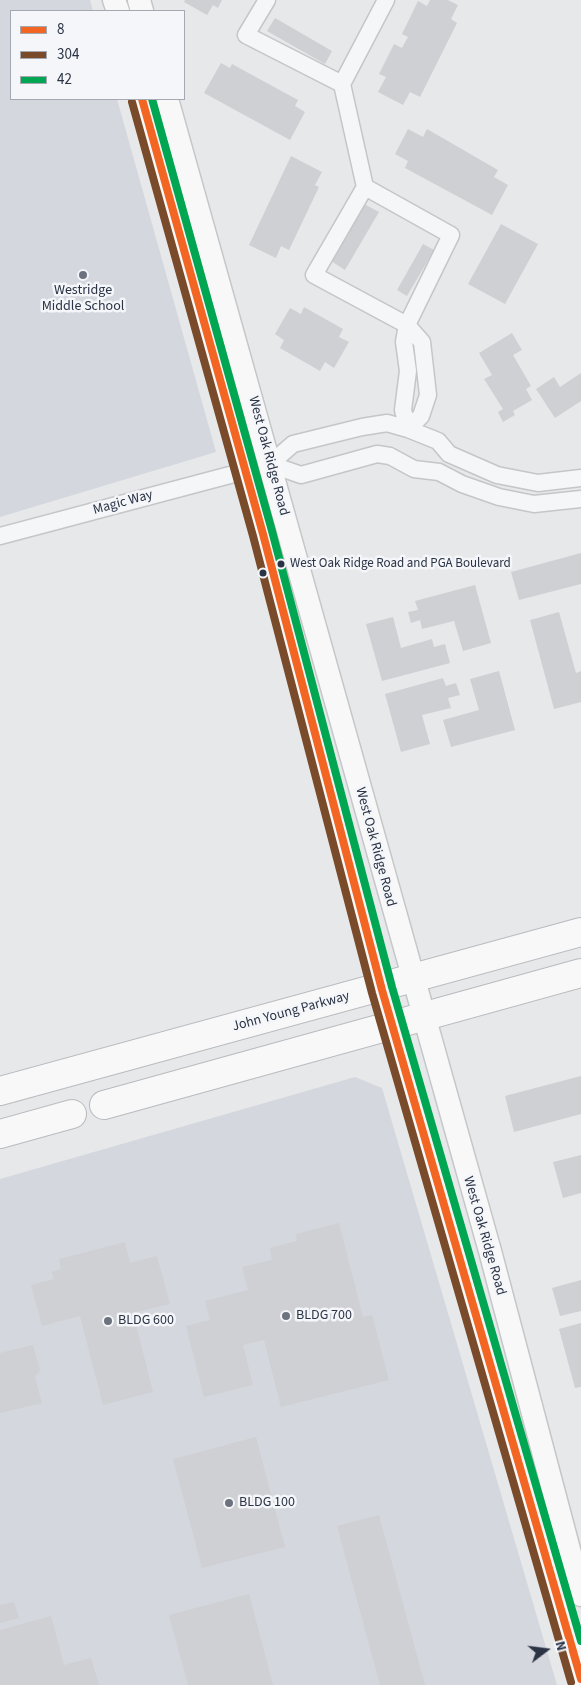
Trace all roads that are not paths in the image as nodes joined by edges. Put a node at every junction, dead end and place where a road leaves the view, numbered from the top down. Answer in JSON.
{"nodes":[{"id":1,"x":267,"y":0,"type":"edge"},
{"id":2,"x":386,"y":0,"type":"edge"},
{"id":3,"x":342,"y":84,"type":"junction"},
{"id":4,"x":142,"y":100,"type":"edge"},
{"id":5,"x":154,"y":100,"type":"edge"},
{"id":6,"x":167,"y":100,"type":"edge"},
{"id":7,"x":364,"y":187,"type":"junction"},
{"id":8,"x":199,"y":211,"type":"junction"},
{"id":9,"x":407,"y":325,"type":"junction"},
{"id":10,"x":408,"y":429,"type":"junction"},
{"id":11,"x":270,"y":464,"type":"junction"},
{"id":12,"x":245,"y":471,"type":"junction"},
{"id":13,"x":581,"y":478,"type":"edge"},
{"id":14,"x":581,"y":499,"type":"edge"},
{"id":15,"x":0,"y":536,"type":"edge"},
{"id":16,"x":581,"y":932,"type":"edge"},
{"id":17,"x":581,"y":973,"type":"edge"},
{"id":18,"x":412,"y":979,"type":"junction"},
{"id":19,"x":381,"y":988,"type":"junction"},
{"id":20,"x":422,"y":1017,"type":"junction"},
{"id":21,"x":391,"y":1026,"type":"junction"},
{"id":22,"x":0,"y":1091,"type":"edge"},
{"id":23,"x":104,"y":1105,"type":"dead end"},
{"id":24,"x":72,"y":1114,"type":"dead end"},
{"id":25,"x":0,"y":1134,"type":"edge"},
{"id":26,"x":497,"y":1388,"type":"junction"},
{"id":27,"x":577,"y":1563,"type":"edge"},
{"id":28,"x":581,"y":1595,"type":"edge"},
{"id":29,"x":581,"y":1679,"type":"edge"}],
"edges":[{"from":1,"to":3,"type":"street"},
{"from":2,"to":3,"type":"street"},
{"from":3,"to":7,"type":"street"},
{"from":4,"to":12,"type":"street","name":"West Oak Ridge Road"},
{"from":5,"to":8,"type":"street"},
{"from":6,"to":8,"type":"street","name":"West Oak Ridge Road"},
{"from":7,"to":9,"type":"street"},
{"from":7,"to":9,"type":"street"},
{"from":8,"to":11,"type":"street","name":"West Oak Ridge Road"},
{"from":9,"to":10,"type":"street"},
{"from":9,"to":10,"type":"street"},
{"from":10,"to":11,"type":"street"},
{"from":10,"to":13,"type":"street"},
{"from":11,"to":12,"type":"street"},
{"from":11,"to":14,"type":"street"},
{"from":11,"to":18,"type":"street","name":"West Oak Ridge Road"},
{"from":12,"to":15,"type":"street","name":"Magic Way"},
{"from":12,"to":19,"type":"street","name":"West Oak Ridge Road"},
{"from":16,"to":18,"type":"highway","name":"John Young Parkway"},
{"from":17,"to":20,"type":"highway"},
{"from":18,"to":19,"type":"highway","name":"John Young Parkway"},
{"from":18,"to":20,"type":"street","name":"West Oak Ridge Road"},
{"from":19,"to":21,"type":"street","name":"West Oak Ridge Road"},
{"from":19,"to":22,"type":"highway","name":"John Young Parkway"},
{"from":20,"to":21,"type":"highway"},
{"from":20,"to":27,"type":"street","name":"West Oak Ridge Road"},
{"from":21,"to":23,"type":"highway"},
{"from":21,"to":26,"type":"street","name":"West Oak Ridge Road"},
{"from":24,"to":25,"type":"highway"},
{"from":26,"to":27,"type":"street"},
{"from":26,"to":29,"type":"street","name":"West Oak Ridge Road"},
{"from":27,"to":28,"type":"street","name":"West Oak Ridge Road"}]}
